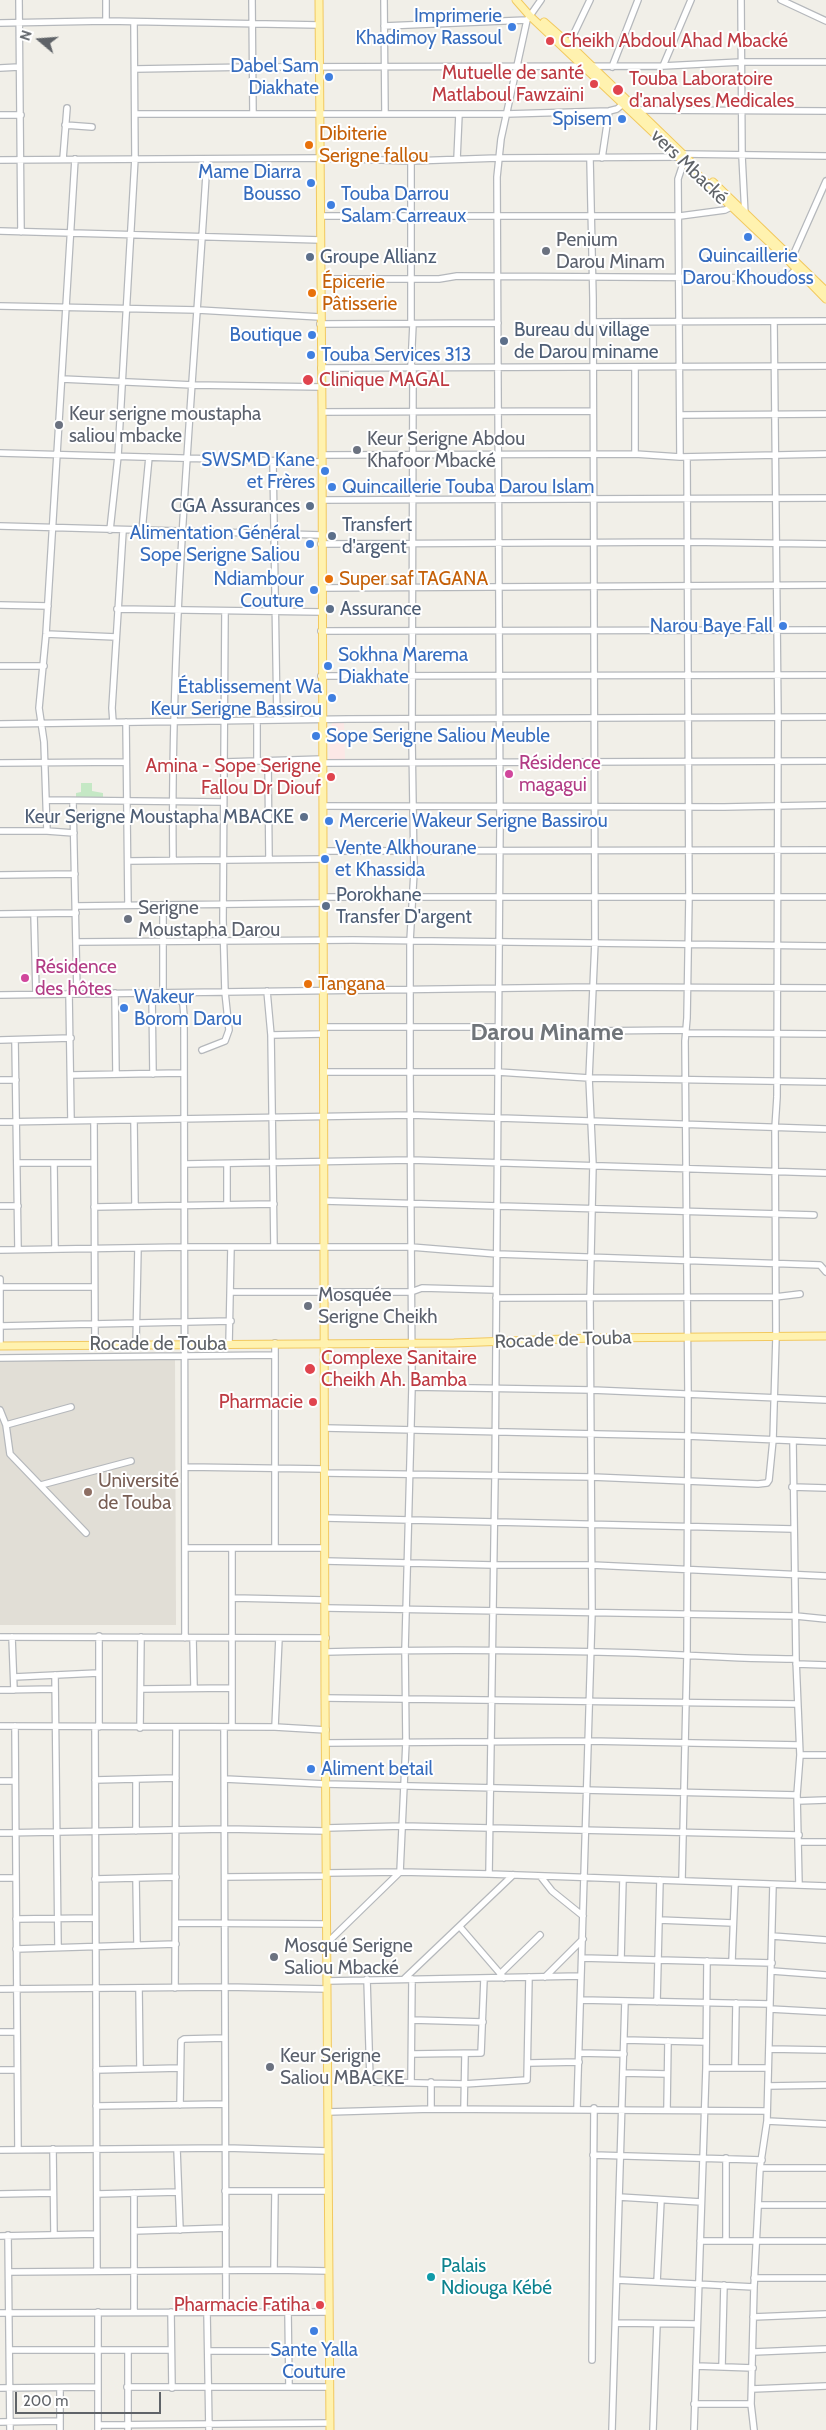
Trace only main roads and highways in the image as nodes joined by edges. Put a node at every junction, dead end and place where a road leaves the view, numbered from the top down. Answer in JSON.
{"nodes":[{"id":1,"x":319,"y":0,"type":"edge"},
{"id":2,"x":516,"y":0,"type":"edge"},
{"id":3,"x":530,"y":16,"type":"junction"},
{"id":4,"x":587,"y":65,"type":"junction"},
{"id":5,"x":681,"y":156,"type":"junction"},
{"id":6,"x":745,"y":216,"type":"junction"},
{"id":7,"x":799,"y":268,"type":"junction"},
{"id":8,"x":826,"y":291,"type":"edge"},
{"id":9,"x":826,"y":299,"type":"edge"},
{"id":10,"x":826,"y":1336,"type":"edge"},
{"id":11,"x":324,"y":1344,"type":"junction"},
{"id":12,"x":0,"y":1346,"type":"edge"},
{"id":13,"x":330,"y":2427,"type":"edge"}],
"edges":[{"from":1,"to":11,"type":"main road"},
{"from":2,"to":3,"type":"main road","name":"vers Mbacké"},
{"from":3,"to":4,"type":"main road","name":"vers Mbacké"},
{"from":3,"to":4,"type":"main road","name":"vers Mbacké"},
{"from":4,"to":5,"type":"main road","name":"vers Mbacké"},
{"from":4,"to":5,"type":"main road","name":"vers Mbacké"},
{"from":5,"to":6,"type":"main road","name":"vers Mbacké"},
{"from":5,"to":6,"type":"main road","name":"vers Mbacké"},
{"from":6,"to":7,"type":"main road","name":"vers Mbacké"},
{"from":7,"to":8,"type":"main road"},
{"from":7,"to":9,"type":"main road"},
{"from":10,"to":11,"type":"main road","name":"Rocade de Touba"},
{"from":11,"to":12,"type":"main road","name":"Rocade de Touba"},
{"from":11,"to":13,"type":"main road"}]}
